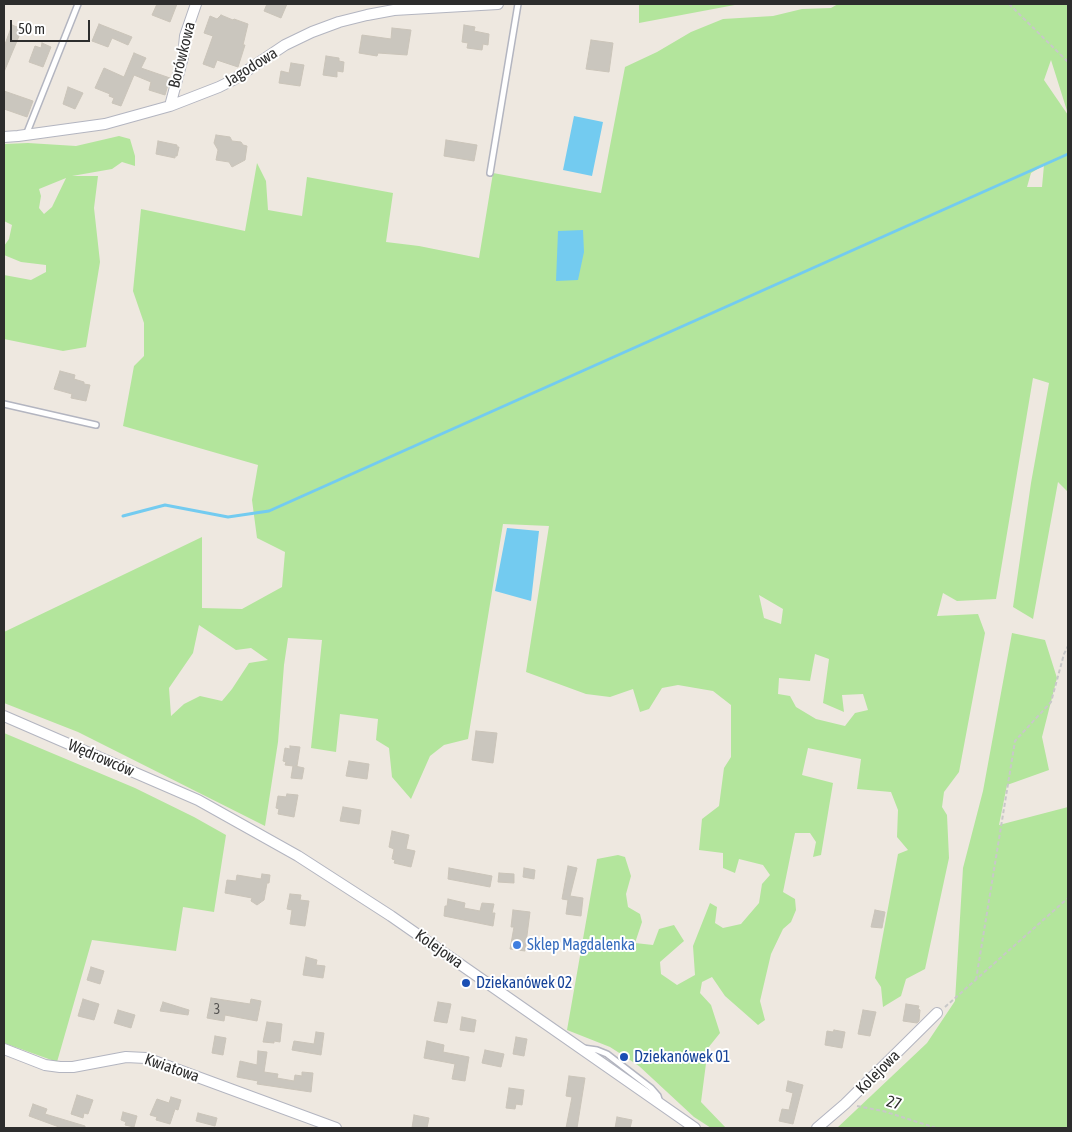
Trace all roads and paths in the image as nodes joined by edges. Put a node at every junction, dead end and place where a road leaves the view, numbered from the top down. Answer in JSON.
{"nodes":[{"id":1,"x":78,"y":4,"type":"edge"},
{"id":2,"x":196,"y":4,"type":"edge"},
{"id":3,"x":498,"y":4,"type":"edge"},
{"id":4,"x":518,"y":4,"type":"edge"},
{"id":5,"x":1009,"y":4,"type":"edge"},
{"id":6,"x":1068,"y":62,"type":"edge"},
{"id":7,"x":170,"y":106,"type":"junction"},
{"id":8,"x":26,"y":135,"type":"junction"},
{"id":9,"x":4,"y":137,"type":"edge"},
{"id":10,"x":490,"y":173,"type":"dead end"},
{"id":11,"x":4,"y":404,"type":"edge"},
{"id":12,"x":96,"y":426,"type":"dead end"},
{"id":13,"x":1068,"y":646,"type":"edge"},
{"id":14,"x":4,"y":716,"type":"edge"},
{"id":15,"x":198,"y":800,"type":"joint"},
{"id":16,"x":1068,"y":898,"type":"edge"},
{"id":17,"x":976,"y":980,"type":"junction"},
{"id":18,"x":937,"y":1014,"type":"joint"},
{"id":19,"x":4,"y":1049,"type":"edge"},
{"id":20,"x":845,"y":1104,"type":"junction"},
{"id":21,"x":336,"y":1128,"type":"edge"},
{"id":22,"x":695,"y":1128,"type":"edge"},
{"id":23,"x":817,"y":1128,"type":"edge"},
{"id":24,"x":936,"y":1128,"type":"edge"}],
"edges":[{"from":1,"to":8,"type":"lane"},
{"from":2,"to":7,"type":"street","name":"Borówkowa"},
{"from":3,"to":7,"type":"street","name":"Jagodowa"},
{"from":4,"to":10,"type":"lane"},
{"from":5,"to":6,"type":"path"},
{"from":7,"to":8,"type":"street","name":"Jagodowa"},
{"from":8,"to":9,"type":"street","name":"Jagodowa"},
{"from":11,"to":12,"type":"lane"},
{"from":13,"to":17,"type":"path"},
{"from":14,"to":15,"type":"street","name":"Wędrowców"},
{"from":15,"to":22,"type":"street","name":"Kolejowa"},
{"from":16,"to":17,"type":"path"},
{"from":17,"to":18,"type":"path"},
{"from":18,"to":20,"type":"street","name":"Kolejowa"},
{"from":19,"to":21,"type":"street","name":"Kwiatowa"},
{"from":20,"to":23,"type":"street","name":"Kolejowa"},
{"from":20,"to":24,"type":"path","name":"27"}]}
